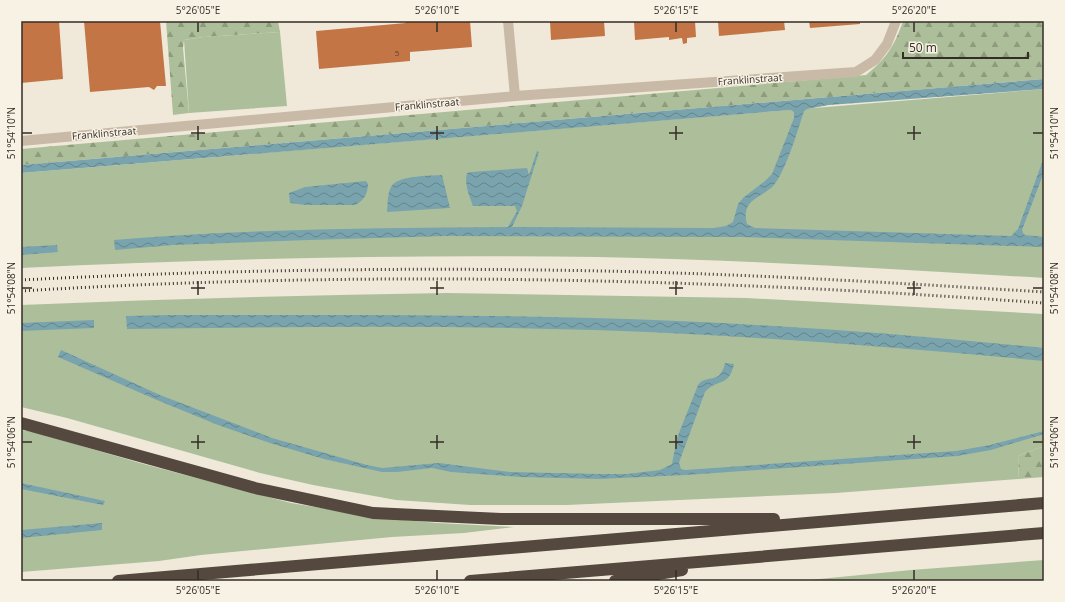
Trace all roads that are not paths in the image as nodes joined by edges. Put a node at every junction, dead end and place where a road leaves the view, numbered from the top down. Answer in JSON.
{"nodes":[{"id":1,"x":508,"y":21,"type":"edge"},
{"id":2,"x":896,"y":21,"type":"edge"},
{"id":3,"x":515,"y":96,"type":"junction"},
{"id":4,"x":21,"y":141,"type":"edge"},
{"id":5,"x":21,"y":423,"type":"edge"},
{"id":6,"x":1044,"y":503,"type":"edge"},
{"id":7,"x":853,"y":519,"type":"junction"},
{"id":8,"x":1044,"y":533,"type":"edge"},
{"id":9,"x":778,"y":555,"type":"junction"},
{"id":10,"x":118,"y":581,"type":"edge"},
{"id":11,"x":470,"y":581,"type":"edge"},
{"id":12,"x":615,"y":581,"type":"edge"}],
"edges":[{"from":1,"to":3,"type":"street"},
{"from":2,"to":3,"type":"street","name":"Franklinstraat"},
{"from":3,"to":4,"type":"street","name":"Franklinstraat"},
{"from":5,"to":7,"type":"highway"},
{"from":6,"to":7,"type":"highway"},
{"from":7,"to":10,"type":"highway"},
{"from":8,"to":9,"type":"highway"},
{"from":9,"to":11,"type":"highway"},
{"from":9,"to":12,"type":"highway"}]}
